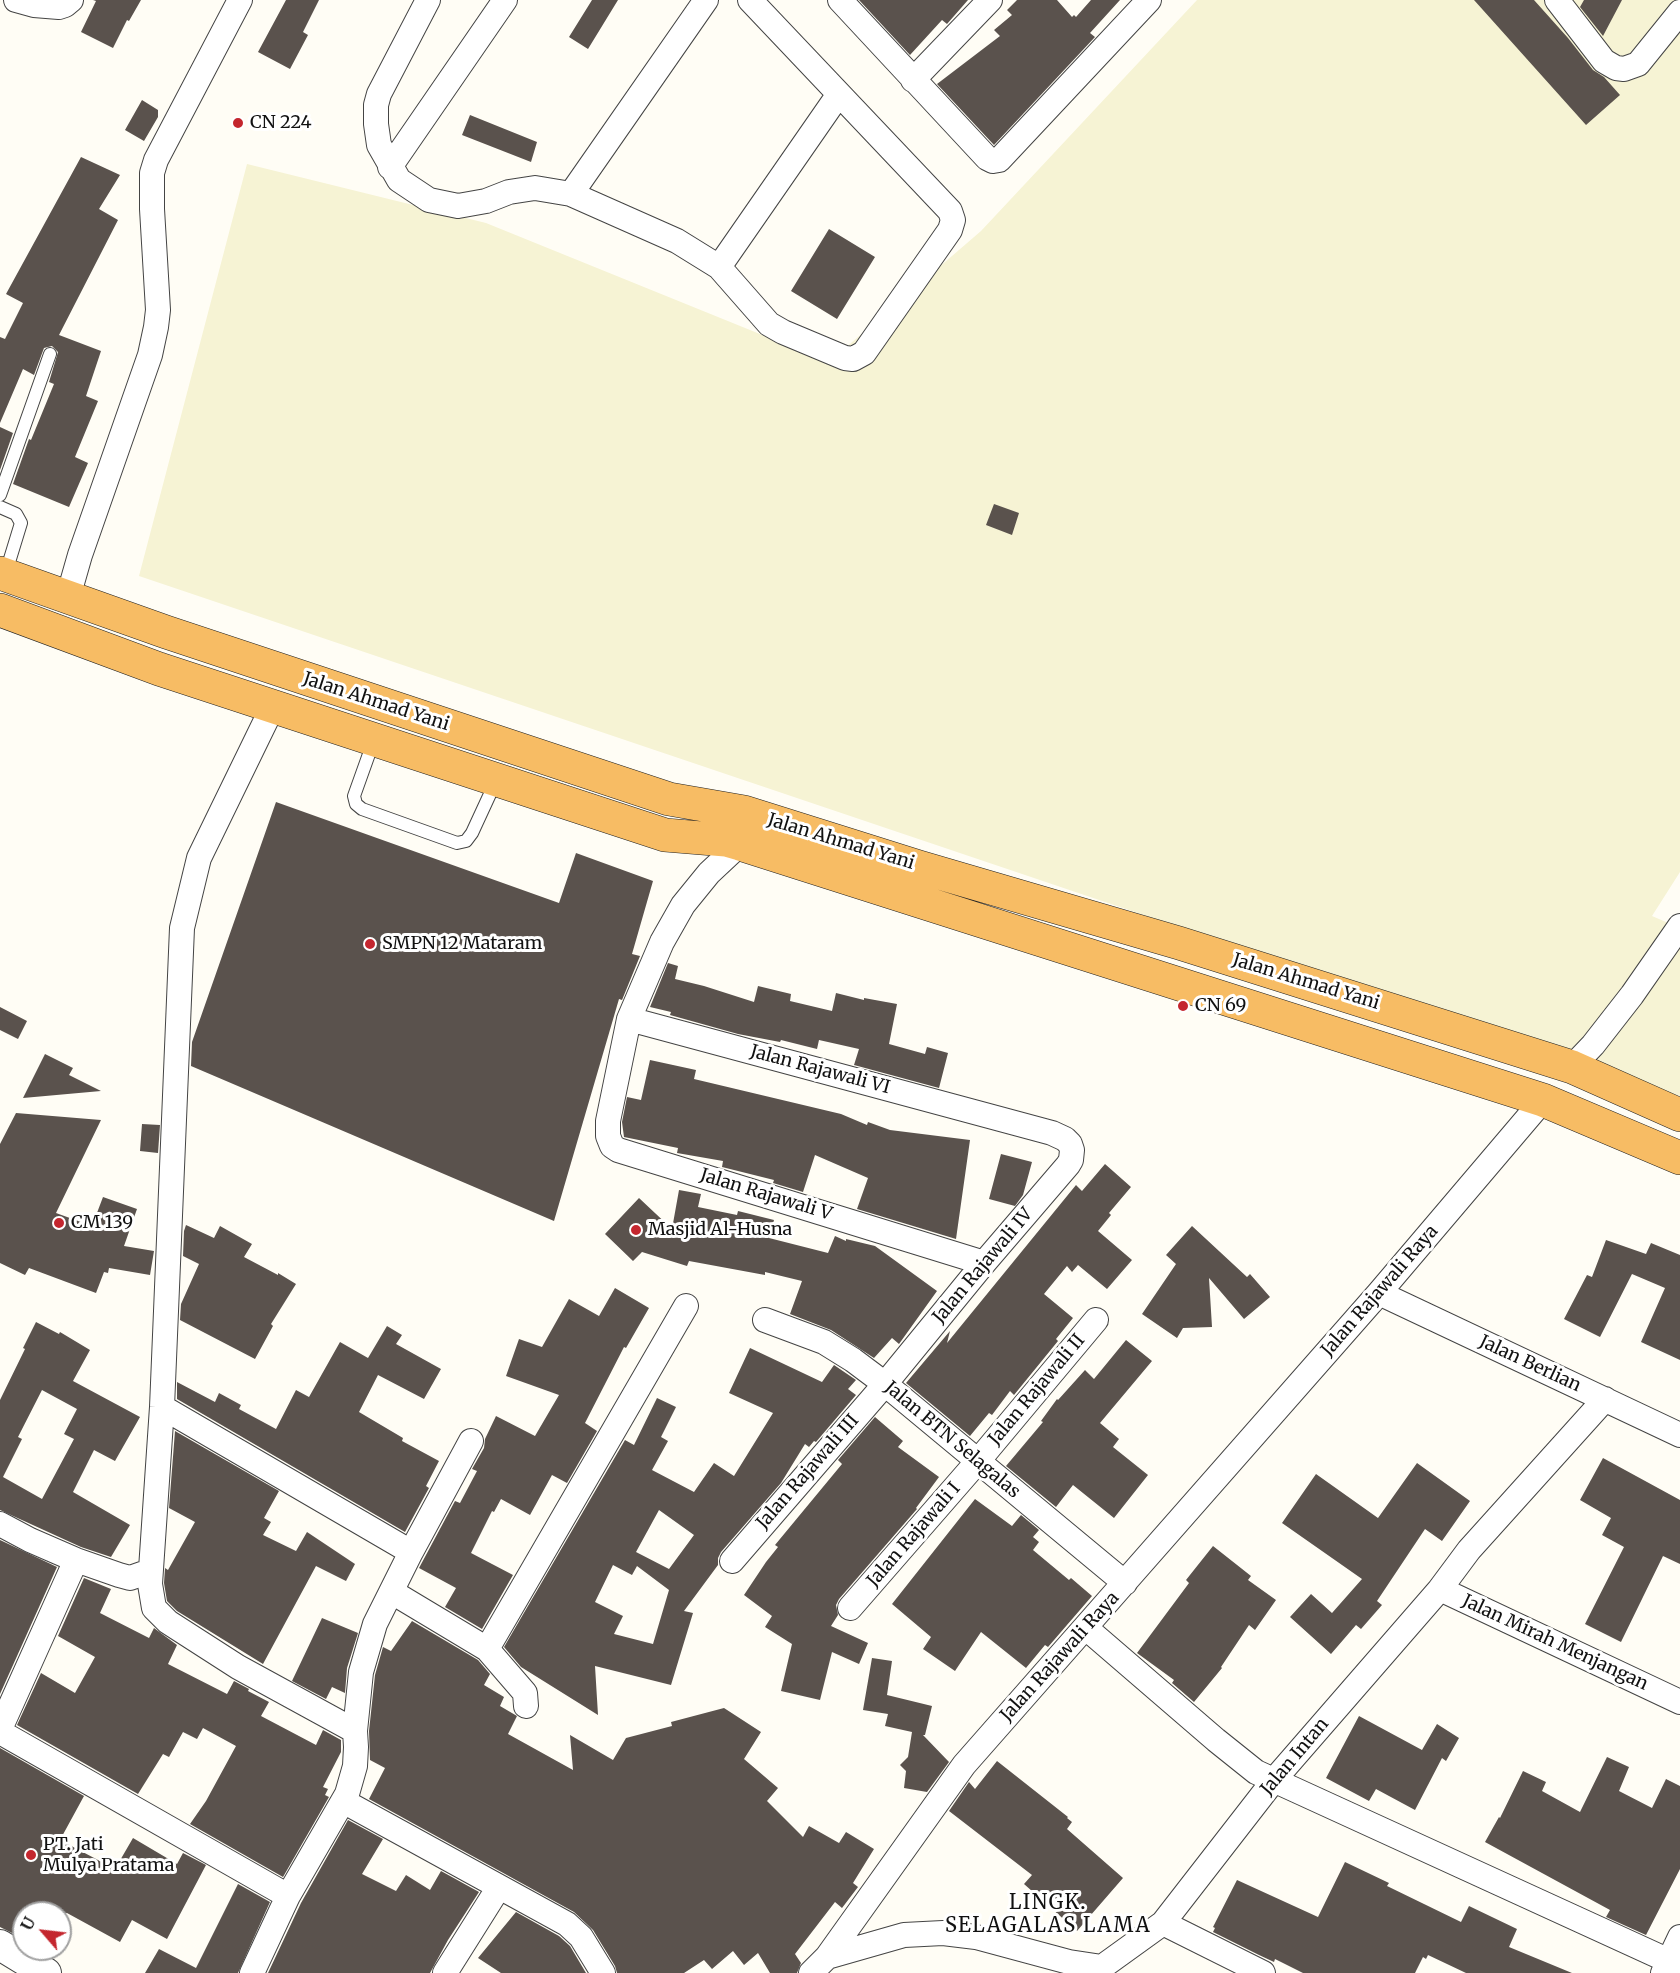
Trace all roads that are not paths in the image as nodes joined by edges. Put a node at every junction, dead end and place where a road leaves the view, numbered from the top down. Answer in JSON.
{"nodes":[{"id":1,"x":16,"y":0,"type":"edge"},
{"id":2,"x":71,"y":0,"type":"edge"},
{"id":3,"x":240,"y":0,"type":"edge"},
{"id":4,"x":428,"y":0,"type":"edge"},
{"id":5,"x":505,"y":0,"type":"edge"},
{"id":6,"x":706,"y":0,"type":"edge"},
{"id":7,"x":750,"y":0,"type":"edge"},
{"id":8,"x":840,"y":0,"type":"edge"},
{"id":9,"x":990,"y":0,"type":"edge"},
{"id":10,"x":1149,"y":0,"type":"edge"},
{"id":11,"x":1559,"y":1,"type":"edge"},
{"id":12,"x":1680,"y":12,"type":"edge"},
{"id":13,"x":913,"y":80,"type":"junction"},
{"id":14,"x":839,"y":94,"type":"junction"},
{"id":15,"x":390,"y":167,"type":"junction"},
{"id":16,"x":571,"y":194,"type":"junction"},
{"id":17,"x":719,"y":267,"type":"junction"},
{"id":18,"x":50,"y":354,"type":"dead end"},
{"id":19,"x":0,"y":495,"type":"edge"},
{"id":20,"x":0,"y":507,"type":"edge"},
{"id":21,"x":2,"y":574,"type":"edge"},
{"id":22,"x":68,"y":597,"type":"junction"},
{"id":23,"x":0,"y":610,"type":"edge"},
{"id":24,"x":166,"y":632,"type":"junction"},
{"id":25,"x":159,"y":669,"type":"junction"},
{"id":26,"x":273,"y":706,"type":"junction"},
{"id":27,"x":374,"y":740,"type":"junction"},
{"id":28,"x":496,"y":780,"type":"junction"},
{"id":29,"x":737,"y":832,"type":"junction"},
{"id":30,"x":1680,"y":927,"type":"edge"},
{"id":31,"x":629,"y":1018,"type":"junction"},
{"id":32,"x":1572,"y":1067,"type":"junction"},
{"id":33,"x":1544,"y":1100,"type":"junction"},
{"id":34,"x":1680,"y":1115,"type":"edge"},
{"id":35,"x":1070,"y":1144,"type":"joint"},
{"id":36,"x":1680,"y":1158,"type":"edge"},
{"id":37,"x":984,"y":1263,"type":"junction"},
{"id":38,"x":1379,"y":1293,"type":"junction"},
{"id":39,"x":686,"y":1306,"type":"dead end"},
{"id":40,"x":765,"y":1320,"type":"dead end"},
{"id":41,"x":1096,"y":1320,"type":"dead end"},
{"id":42,"x":885,"y":1384,"type":"junction"},
{"id":43,"x":1605,"y":1400,"type":"junction"},
{"id":44,"x":162,"y":1407,"type":"junction"},
{"id":45,"x":1680,"y":1435,"type":"edge"},
{"id":46,"x":471,"y":1441,"type":"dead end"},
{"id":47,"x":978,"y":1461,"type":"junction"},
{"id":48,"x":0,"y":1524,"type":"edge"},
{"id":49,"x":411,"y":1552,"type":"junction"},
{"id":50,"x":76,"y":1560,"type":"junction"},
{"id":51,"x":732,"y":1561,"type":"dead end"},
{"id":52,"x":150,"y":1572,"type":"junction"},
{"id":53,"x":1125,"y":1583,"type":"junction"},
{"id":54,"x":392,"y":1592,"type":"junction"},
{"id":55,"x":1437,"y":1593,"type":"junction"},
{"id":56,"x":850,"y":1608,"type":"dead end"},
{"id":57,"x":1086,"y":1628,"type":"junction"},
{"id":58,"x":487,"y":1649,"type":"junction"},
{"id":59,"x":1680,"y":1702,"type":"edge"},
{"id":60,"x":526,"y":1706,"type":"dead end"},
{"id":61,"x":0,"y":1730,"type":"edge"},
{"id":62,"x":355,"y":1731,"type":"junction"},
{"id":63,"x":1274,"y":1780,"type":"junction"},
{"id":64,"x":344,"y":1801,"type":"junction"},
{"id":65,"x":500,"y":1887,"type":"junction"},
{"id":66,"x":288,"y":1896,"type":"junction"},
{"id":67,"x":1162,"y":1923,"type":"junction"},
{"id":68,"x":1680,"y":1937,"type":"edge"},
{"id":69,"x":0,"y":1945,"type":"edge"},
{"id":70,"x":819,"y":1965,"type":"edge"},
{"id":71,"x":1671,"y":1966,"type":"edge"},
{"id":72,"x":1103,"y":1970,"type":"edge"},
{"id":73,"x":46,"y":1973,"type":"edge"},
{"id":74,"x":252,"y":1973,"type":"edge"},
{"id":75,"x":446,"y":1973,"type":"edge"},
{"id":76,"x":603,"y":1973,"type":"edge"},
{"id":77,"x":1263,"y":1973,"type":"edge"}],
"edges":[{"from":1,"to":2,"type":"street"},
{"from":3,"to":22,"type":"street"},
{"from":4,"to":15,"type":"street"},
{"from":5,"to":15,"type":"street"},
{"from":6,"to":16,"type":"street"},
{"from":7,"to":14,"type":"street"},
{"from":8,"to":13,"type":"street"},
{"from":9,"to":13,"type":"street"},
{"from":10,"to":13,"type":"street"},
{"from":11,"to":12,"type":"street"},
{"from":14,"to":17,"type":"street"},
{"from":14,"to":17,"type":"street"},
{"from":15,"to":16,"type":"street"},
{"from":16,"to":17,"type":"street"},
{"from":18,"to":19,"type":"lane"},
{"from":20,"to":21,"type":"lane"},
{"from":21,"to":22,"type":"highway","name":"Jalan Ahmad Yani"},
{"from":22,"to":24,"type":"highway","name":"Jalan Ahmad Yani"},
{"from":23,"to":25,"type":"highway"},
{"from":24,"to":25,"type":"highway"},
{"from":24,"to":29,"type":"highway","name":"Jalan Ahmad Yani"},
{"from":25,"to":26,"type":"highway"},
{"from":26,"to":27,"type":"highway"},
{"from":26,"to":44,"type":"street"},
{"from":27,"to":28,"type":"highway"},
{"from":27,"to":28,"type":"lane"},
{"from":28,"to":29,"type":"highway"},
{"from":29,"to":31,"type":"street"},
{"from":29,"to":32,"type":"highway","name":"Jalan Ahmad Yani"},
{"from":29,"to":33,"type":"highway"},
{"from":30,"to":32,"type":"street"},
{"from":31,"to":35,"type":"street","name":"Jalan Rajawali VI"},
{"from":31,"to":37,"type":"street","name":"Jalan Rajawali V"},
{"from":32,"to":34,"type":"highway","name":"Jalan Ahmad Yani"},
{"from":33,"to":36,"type":"highway"},
{"from":33,"to":38,"type":"street","name":"Jalan Rajawali Raya"},
{"from":35,"to":37,"type":"street","name":"Jalan Rajawali IV"},
{"from":37,"to":42,"type":"street","name":"Jalan Rajawali IV"},
{"from":38,"to":43,"type":"street","name":"Jalan Berlian"},
{"from":38,"to":53,"type":"street","name":"Jalan Rajawali Raya"},
{"from":39,"to":58,"type":"street"},
{"from":40,"to":42,"type":"street","name":"Jalan BTN Selagalas"},
{"from":41,"to":47,"type":"street","name":"Jalan Rajawali II"},
{"from":42,"to":47,"type":"street","name":"Jalan BTN Selagalas"},
{"from":42,"to":51,"type":"street","name":"Jalan Rajawali III"},
{"from":43,"to":45,"type":"street","name":"Jalan Berlian"},
{"from":43,"to":55,"type":"street","name":"Jalan Intan"},
{"from":44,"to":49,"type":"street"},
{"from":44,"to":52,"type":"street"},
{"from":46,"to":49,"type":"street"},
{"from":47,"to":53,"type":"street","name":"Jalan BTN Selagalas"},
{"from":47,"to":56,"type":"street","name":"Jalan Rajawali I"},
{"from":48,"to":50,"type":"street"},
{"from":49,"to":54,"type":"street"},
{"from":50,"to":52,"type":"street"},
{"from":50,"to":61,"type":"street"},
{"from":52,"to":62,"type":"street"},
{"from":53,"to":57,"type":"street","name":"Jalan Rajawali Raya"},
{"from":54,"to":58,"type":"street"},
{"from":54,"to":62,"type":"street"},
{"from":55,"to":59,"type":"street","name":"Jalan Mirah Menjangan"},
{"from":55,"to":63,"type":"street","name":"Jalan Intan"},
{"from":57,"to":63,"type":"street"},
{"from":57,"to":70,"type":"street","name":"Jalan Rajawali Raya"},
{"from":58,"to":60,"type":"street"},
{"from":61,"to":66,"type":"street"},
{"from":62,"to":64,"type":"street"},
{"from":63,"to":67,"type":"street","name":"Jalan Intan"},
{"from":63,"to":71,"type":"street"},
{"from":64,"to":65,"type":"street"},
{"from":64,"to":66,"type":"street"},
{"from":65,"to":75,"type":"street"},
{"from":65,"to":76,"type":"street"},
{"from":66,"to":74,"type":"street"},
{"from":67,"to":72,"type":"street","name":"Jalan Rajawali Raya"},
{"from":67,"to":77,"type":"street"},
{"from":68,"to":71,"type":"street"},
{"from":69,"to":73,"type":"street"},
{"from":70,"to":72,"type":"street","name":"Jalan Rajawali Raya"}]}
